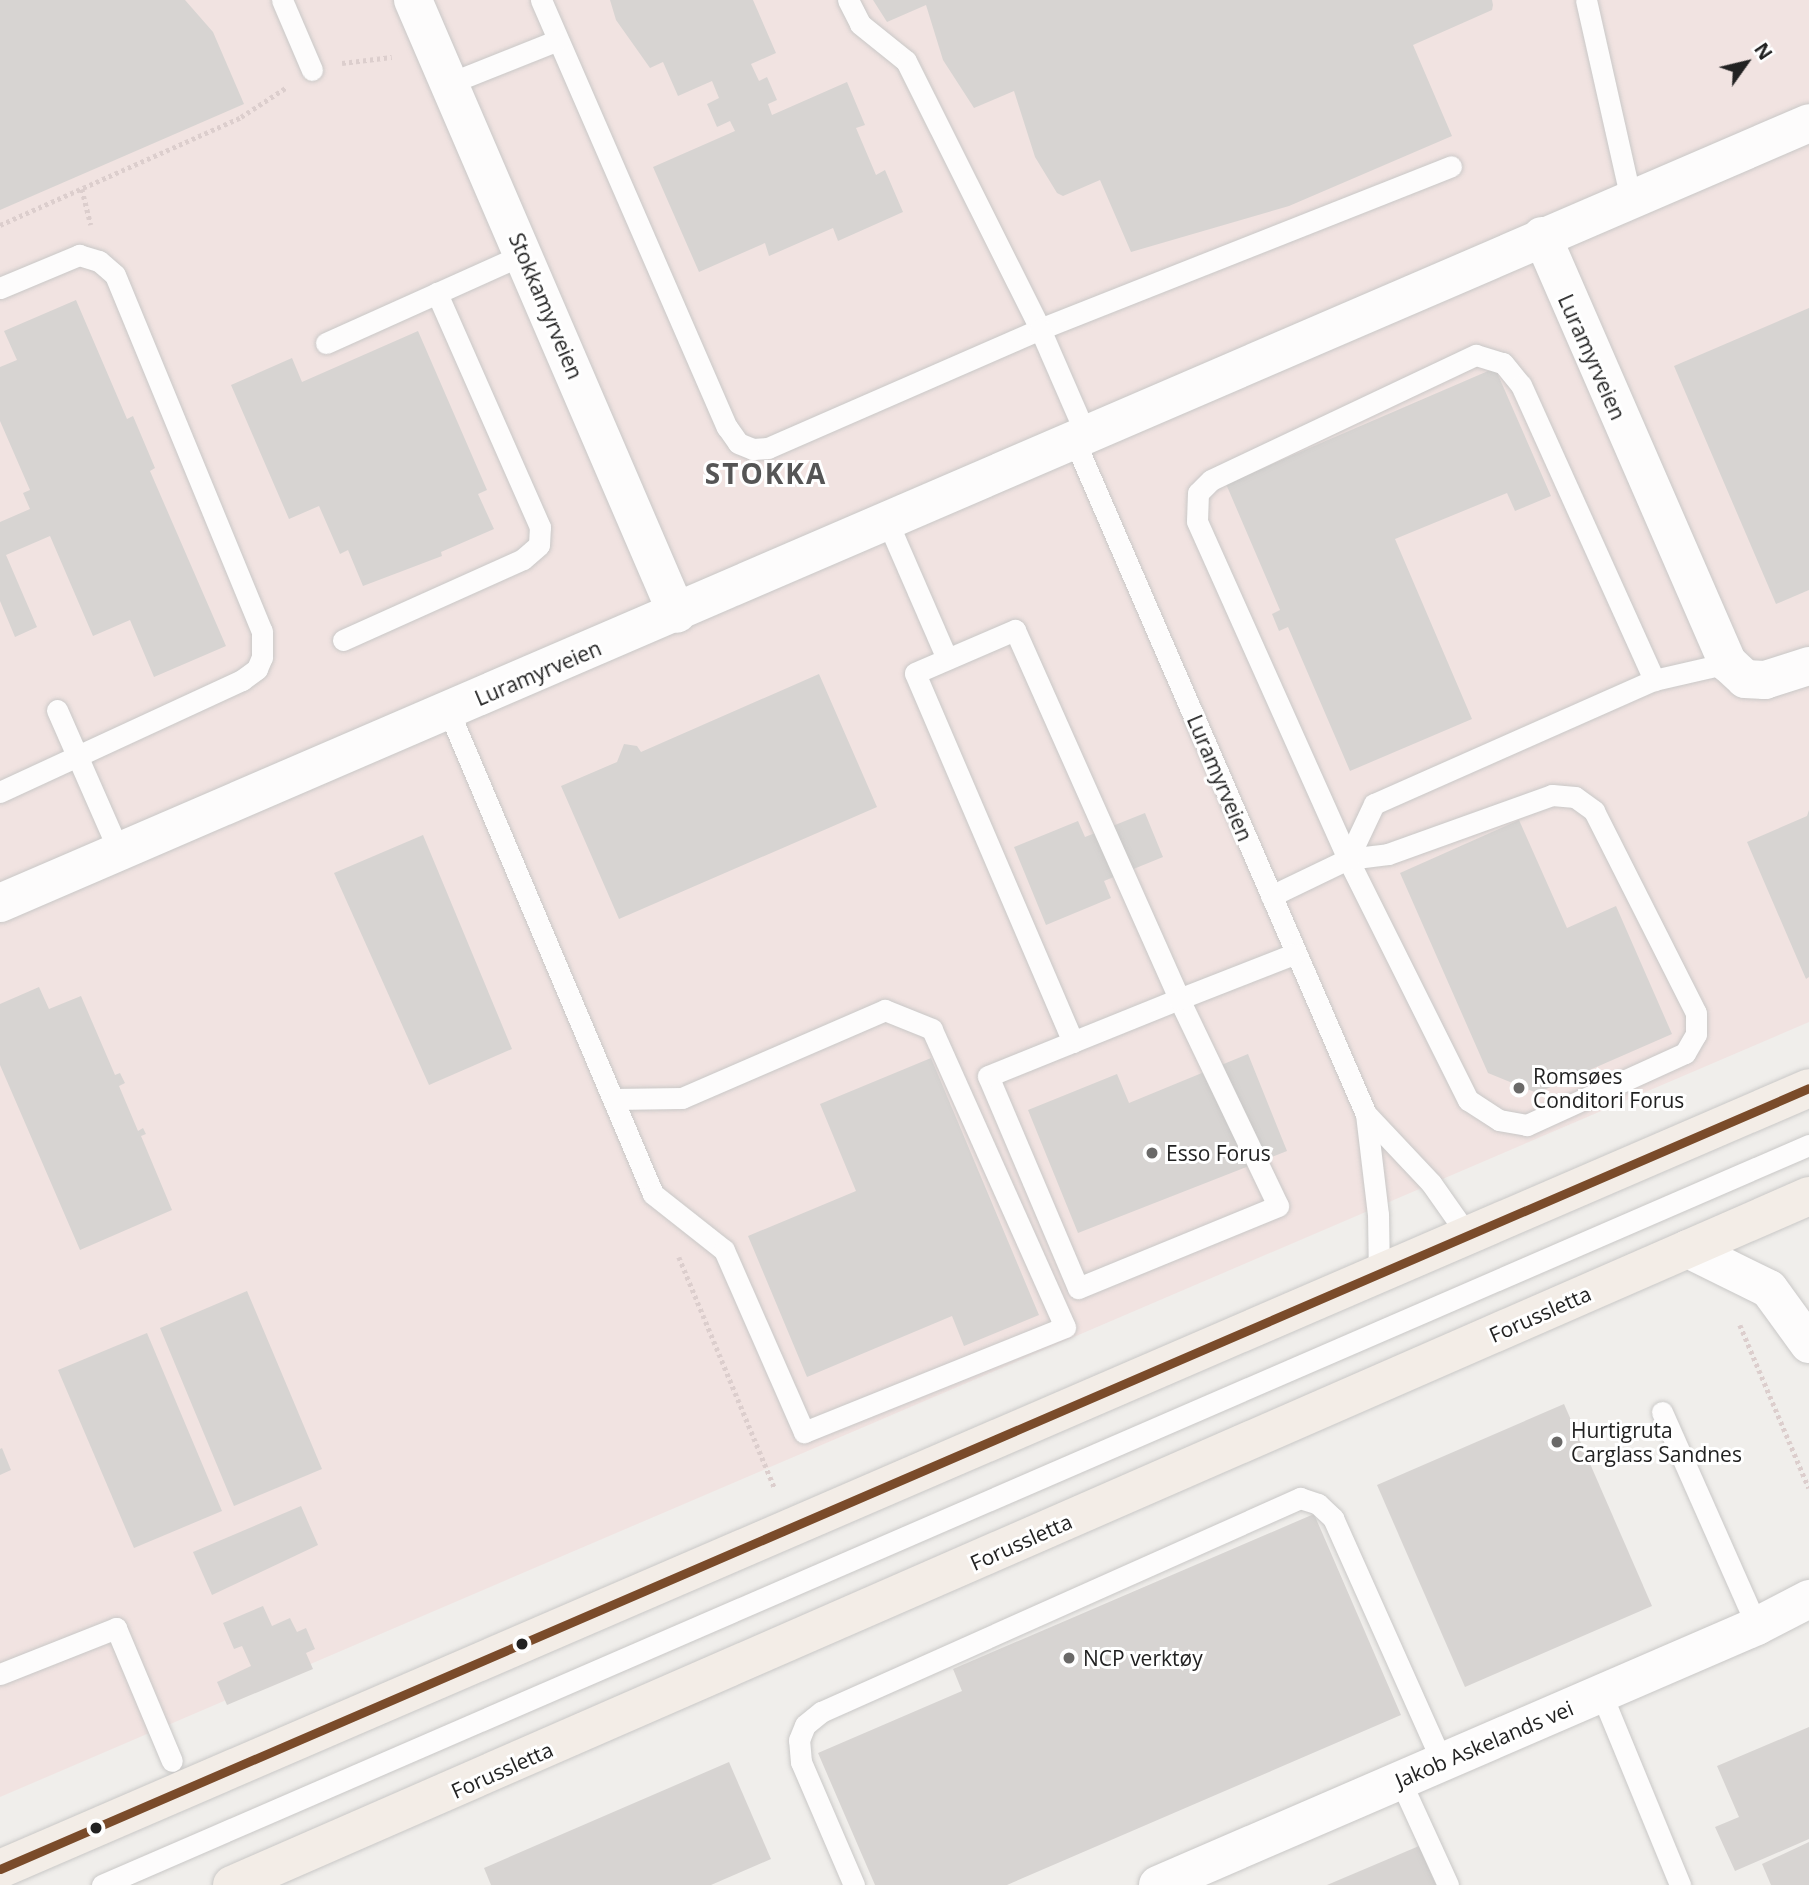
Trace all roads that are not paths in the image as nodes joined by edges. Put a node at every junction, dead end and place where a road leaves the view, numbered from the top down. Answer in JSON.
{"nodes":[{"id":1,"x":282,"y":0,"type":"edge"},
{"id":2,"x":413,"y":0,"type":"edge"},
{"id":3,"x":541,"y":0,"type":"edge"},
{"id":4,"x":848,"y":0,"type":"edge"},
{"id":5,"x":1586,"y":0,"type":"edge"},
{"id":6,"x":558,"y":40,"type":"junction"},
{"id":7,"x":312,"y":70,"type":"dead end"},
{"id":8,"x":450,"y":83,"type":"junction"},
{"id":9,"x":1809,"y":123,"type":"edge"},
{"id":10,"x":1451,"y":166,"type":"dead end"},
{"id":11,"x":1631,"y":200,"type":"junction"},
{"id":12,"x":1542,"y":236,"type":"junction"},
{"id":13,"x":524,"y":254,"type":"junction"},
{"id":14,"x":0,"y":288,"type":"edge"},
{"id":15,"x":437,"y":293,"type":"junction"},
{"id":16,"x":1040,"y":329,"type":"junction"},
{"id":17,"x":326,"y":343,"type":"dead end"},
{"id":18,"x":1081,"y":440,"type":"junction"},
{"id":19,"x":888,"y":523,"type":"junction"},
{"id":20,"x":677,"y":614,"type":"junction"},
{"id":21,"x":343,"y":640,"type":"dead end"},
{"id":22,"x":947,"y":659,"type":"junction"},
{"id":23,"x":1728,"y":663,"type":"junction"},
{"id":24,"x":1809,"y":666,"type":"edge"},
{"id":25,"x":1654,"y":680,"type":"junction"},
{"id":26,"x":57,"y":710,"type":"dead end"},
{"id":27,"x":449,"y":712,"type":"junction"},
{"id":28,"x":77,"y":755,"type":"junction"},
{"id":29,"x":0,"y":792,"type":"edge"},
{"id":30,"x":119,"y":851,"type":"junction"},
{"id":31,"x":1348,"y":859,"type":"junction"},
{"id":32,"x":1271,"y":896,"type":"junction"},
{"id":33,"x":0,"y":903,"type":"edge"},
{"id":34,"x":1294,"y":954,"type":"junction"},
{"id":35,"x":1179,"y":999,"type":"junction"},
{"id":36,"x":1073,"y":1042,"type":"junction"},
{"id":37,"x":1809,"y":1088,"type":"edge"},
{"id":38,"x":614,"y":1099,"type":"junction"},
{"id":39,"x":1366,"y":1114,"type":"junction"},
{"id":40,"x":1809,"y":1145,"type":"edge"},
{"id":41,"x":1809,"y":1196,"type":"edge"},
{"id":42,"x":1469,"y":1237,"type":"junction"},
{"id":43,"x":1688,"y":1249,"type":"junction"},
{"id":44,"x":1379,"y":1276,"type":"junction"},
{"id":45,"x":1809,"y":1344,"type":"edge"},
{"id":46,"x":1662,"y":1412,"type":"dead end"},
{"id":47,"x":1809,"y":1599,"type":"edge"},
{"id":48,"x":1757,"y":1626,"type":"junction"},
{"id":49,"x":0,"y":1674,"type":"edge"},
{"id":50,"x":1601,"y":1693,"type":"junction"},
{"id":51,"x":172,"y":1761,"type":"dead end"},
{"id":52,"x":1442,"y":1762,"type":"junction"},
{"id":53,"x":1399,"y":1780,"type":"junction"},
{"id":54,"x":0,"y":1869,"type":"edge"},
{"id":55,"x":102,"y":1885,"type":"edge"},
{"id":56,"x":232,"y":1885,"type":"edge"},
{"id":57,"x":854,"y":1885,"type":"edge"},
{"id":58,"x":1158,"y":1885,"type":"edge"},
{"id":59,"x":1448,"y":1885,"type":"edge"},
{"id":60,"x":1680,"y":1885,"type":"edge"}],
"edges":[{"from":1,"to":7,"type":"lane"},
{"from":2,"to":8,"type":"street","name":"Stokkamyrveien"},
{"from":3,"to":6,"type":"lane"},
{"from":4,"to":16,"type":"lane"},
{"from":5,"to":11,"type":"lane"},
{"from":6,"to":8,"type":"lane"},
{"from":6,"to":16,"type":"lane"},
{"from":8,"to":13,"type":"street","name":"Stokkamyrveien"},
{"from":9,"to":11,"type":"street","name":"Luramyrveien"},
{"from":10,"to":16,"type":"lane"},
{"from":11,"to":12,"type":"street","name":"Luramyrveien"},
{"from":12,"to":18,"type":"street","name":"Luramyrveien"},
{"from":12,"to":23,"type":"street","name":"Luramyrveien"},
{"from":13,"to":15,"type":"lane"},
{"from":13,"to":20,"type":"street","name":"Stokkamyrveien"},
{"from":14,"to":28,"type":"lane"},
{"from":15,"to":17,"type":"lane"},
{"from":15,"to":21,"type":"lane"},
{"from":16,"to":18,"type":"lane"},
{"from":18,"to":19,"type":"street","name":"Luramyrveien"},
{"from":18,"to":32,"type":"lane","name":"Luramyrveien"},
{"from":19,"to":20,"type":"street","name":"Luramyrveien"},
{"from":19,"to":22,"type":"lane"},
{"from":20,"to":27,"type":"street","name":"Luramyrveien"},
{"from":22,"to":35,"type":"lane"},
{"from":22,"to":36,"type":"lane"},
{"from":23,"to":24,"type":"street"},
{"from":23,"to":25,"type":"lane"},
{"from":25,"to":31,"type":"lane"},
{"from":25,"to":31,"type":"lane"},
{"from":26,"to":28,"type":"lane"},
{"from":27,"to":30,"type":"street","name":"Luramyrveien"},
{"from":27,"to":38,"type":"lane"},
{"from":28,"to":29,"type":"lane"},
{"from":28,"to":30,"type":"lane"},
{"from":30,"to":33,"type":"street","name":"Luramyrveien"},
{"from":31,"to":31,"type":"lane"},
{"from":31,"to":32,"type":"lane"},
{"from":32,"to":34,"type":"lane","name":"Luramyrveien"},
{"from":34,"to":35,"type":"lane"},
{"from":34,"to":39,"type":"lane","name":"Luramyrveien"},
{"from":35,"to":36,"type":"lane"},
{"from":35,"to":36,"type":"lane"},
{"from":37,"to":42,"type":"main road"},
{"from":38,"to":38,"type":"lane"},
{"from":39,"to":42,"type":"lane","name":"Luramyrveien"},
{"from":39,"to":44,"type":"lane","name":"Luramyrveien"},
{"from":40,"to":55,"type":"lane"},
{"from":41,"to":43,"type":"main road","name":"Forussletta"},
{"from":42,"to":44,"type":"main road"},
{"from":43,"to":45,"type":"street"},
{"from":43,"to":56,"type":"main road","name":"Forussletta"},
{"from":44,"to":54,"type":"main road"},
{"from":46,"to":48,"type":"lane"},
{"from":47,"to":48,"type":"street","name":"Jakob Askelands vei"},
{"from":48,"to":50,"type":"street","name":"Jakob Askelands vei"},
{"from":49,"to":51,"type":"lane"},
{"from":50,"to":52,"type":"street","name":"Jakob Askelands vei"},
{"from":50,"to":60,"type":"lane"},
{"from":52,"to":53,"type":"street","name":"Jakob Askelands vei"},
{"from":52,"to":57,"type":"lane"},
{"from":53,"to":58,"type":"street","name":"Jakob Askelands vei"},
{"from":53,"to":59,"type":"lane"}]}
